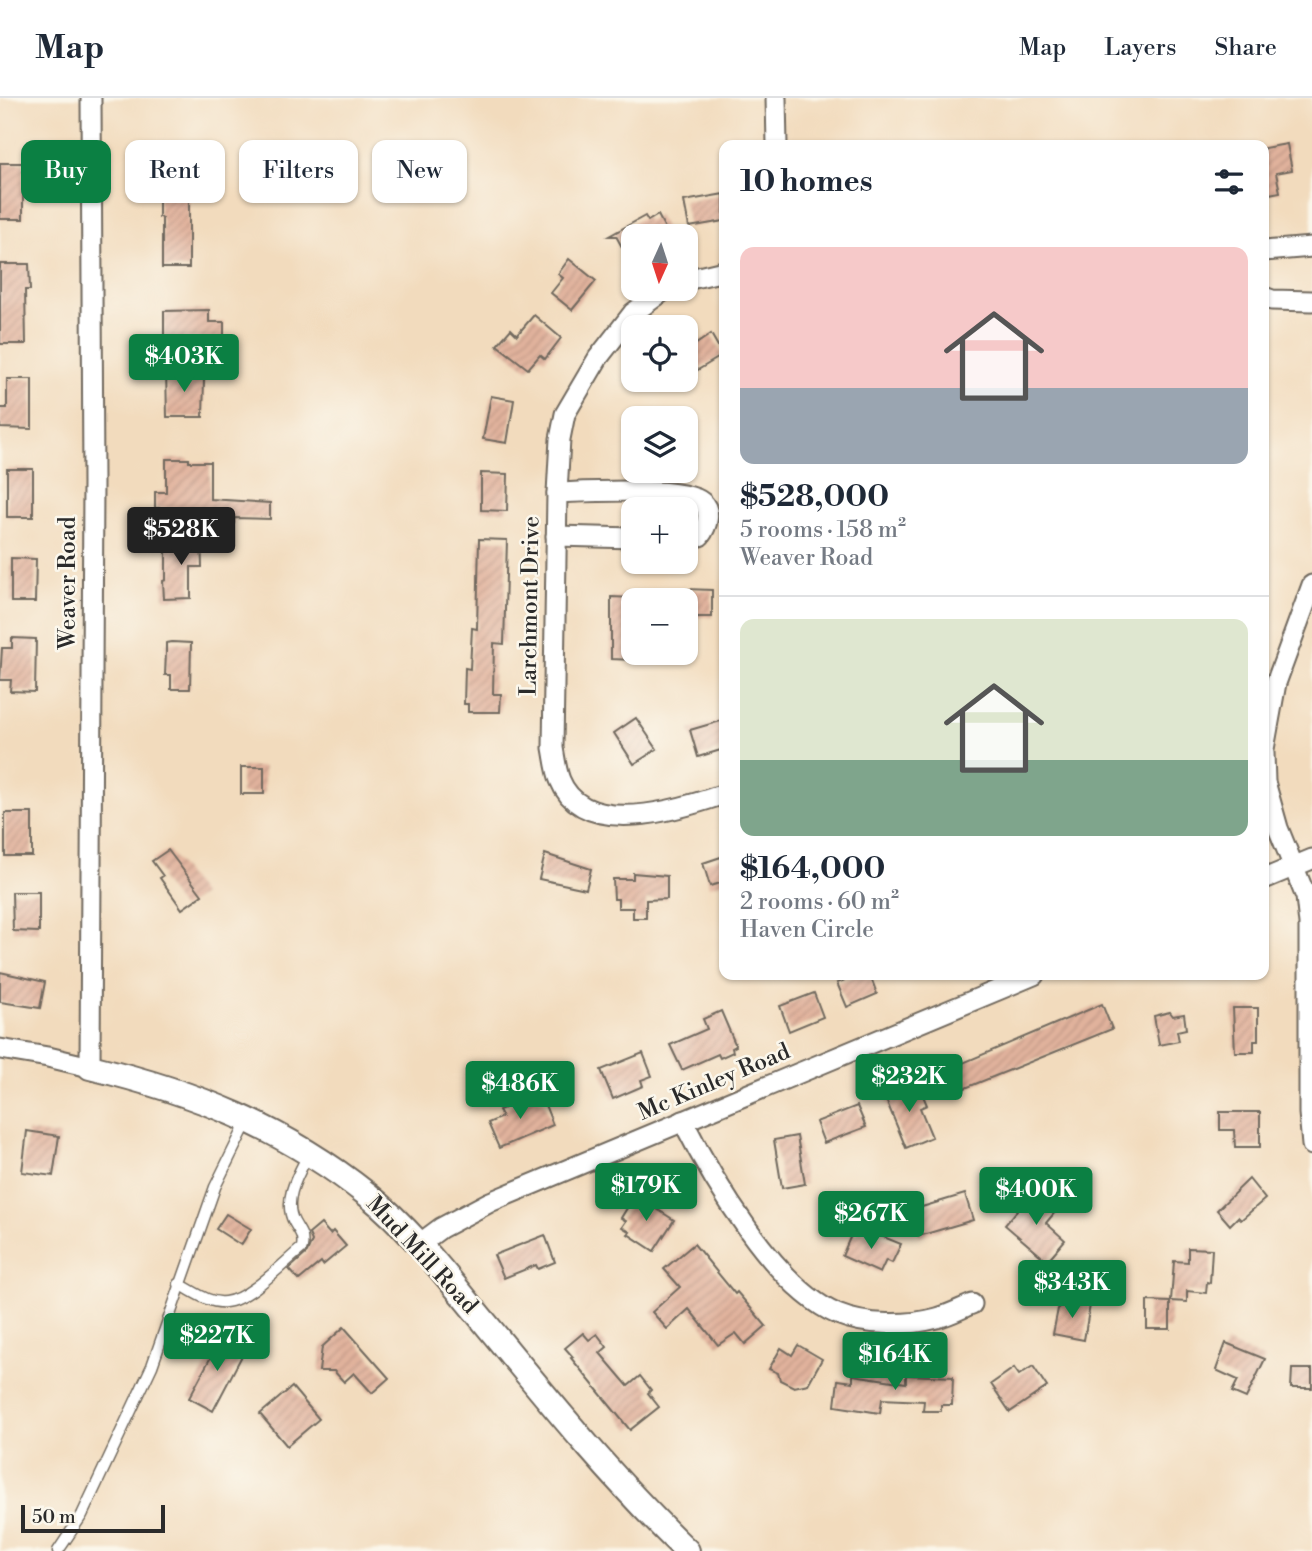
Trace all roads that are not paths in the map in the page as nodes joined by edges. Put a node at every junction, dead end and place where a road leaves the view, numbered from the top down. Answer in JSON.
{"nodes":[{"id":1,"x":91,"y":98,"type":"edge"},
{"id":2,"x":776,"y":98,"type":"edge"},
{"id":3,"x":777,"y":140,"type":"edge"},
{"id":4,"x":1312,"y":247,"type":"edge"},
{"id":5,"x":1269,"y":251,"type":"edge"},
{"id":6,"x":719,"y":272,"type":"edge"},
{"id":7,"x":698,"y":277,"type":"edge"},
{"id":8,"x":1269,"y":299,"type":"edge"},
{"id":9,"x":1312,"y":300,"type":"edge"},
{"id":10,"x":650,"y":301,"type":"edge"},
{"id":11,"x":557,"y":493,"type":"junction"},
{"id":12,"x":687,"y":497,"type":"edge"},
{"id":13,"x":698,"y":500,"type":"edge"},
{"id":14,"x":556,"y":536,"type":"junction"},
{"id":15,"x":698,"y":536,"type":"edge"},
{"id":16,"x":621,"y":538,"type":"edge"},
{"id":17,"x":1312,"y":585,"type":"edge"},
{"id":18,"x":1269,"y":723,"type":"edge"},
{"id":19,"x":719,"y":795,"type":"edge"},
{"id":20,"x":1269,"y":796,"type":"edge"},
{"id":21,"x":1304,"y":863,"type":"edge"},
{"id":22,"x":1269,"y":877,"type":"edge"},
{"id":23,"x":1009,"y":980,"type":"edge"},
{"id":24,"x":0,"y":1049,"type":"edge"},
{"id":25,"x":90,"y":1067,"type":"junction"},
{"id":26,"x":249,"y":1120,"type":"junction"},
{"id":27,"x":683,"y":1121,"type":"junction"},
{"id":28,"x":1312,"y":1145,"type":"edge"},
{"id":29,"x":309,"y":1153,"type":"junction"},
{"id":30,"x":418,"y":1245,"type":"junction"},
{"id":31,"x":179,"y":1284,"type":"junction"},
{"id":32,"x":972,"y":1304,"type":"dead end"},
{"id":33,"x":58,"y":1551,"type":"edge"},
{"id":34,"x":687,"y":1551,"type":"edge"}],
"edges":[{"from":1,"to":25,"type":"street","name":"Weaver Road"},
{"from":2,"to":3,"type":"street"},
{"from":4,"to":5,"type":"street"},
{"from":6,"to":7,"type":"street"},
{"from":8,"to":9,"type":"street"},
{"from":10,"to":11,"type":"street","name":"Larchmont Drive"},
{"from":11,"to":12,"type":"street"},
{"from":11,"to":14,"type":"street","name":"Larchmont Drive"},
{"from":13,"to":15,"type":"street"},
{"from":14,"to":16,"type":"street"},
{"from":14,"to":19,"type":"street","name":"Larchmont Drive"},
{"from":17,"to":18,"type":"street"},
{"from":20,"to":21,"type":"street"},
{"from":21,"to":22,"type":"street"},
{"from":21,"to":28,"type":"street"},
{"from":23,"to":27,"type":"street","name":"Mc Kinley Road"},
{"from":24,"to":25,"type":"street","name":"Mud Mill Road"},
{"from":25,"to":26,"type":"street","name":"Mud Mill Road"},
{"from":26,"to":29,"type":"street","name":"Mud Mill Road"},
{"from":26,"to":31,"type":"lane"},
{"from":27,"to":30,"type":"street","name":"Mc Kinley Road"},
{"from":27,"to":32,"type":"street"},
{"from":29,"to":30,"type":"street","name":"Mud Mill Road"},
{"from":29,"to":31,"type":"lane"},
{"from":30,"to":34,"type":"street","name":"Mud Mill Road"},
{"from":31,"to":33,"type":"lane"}]}
